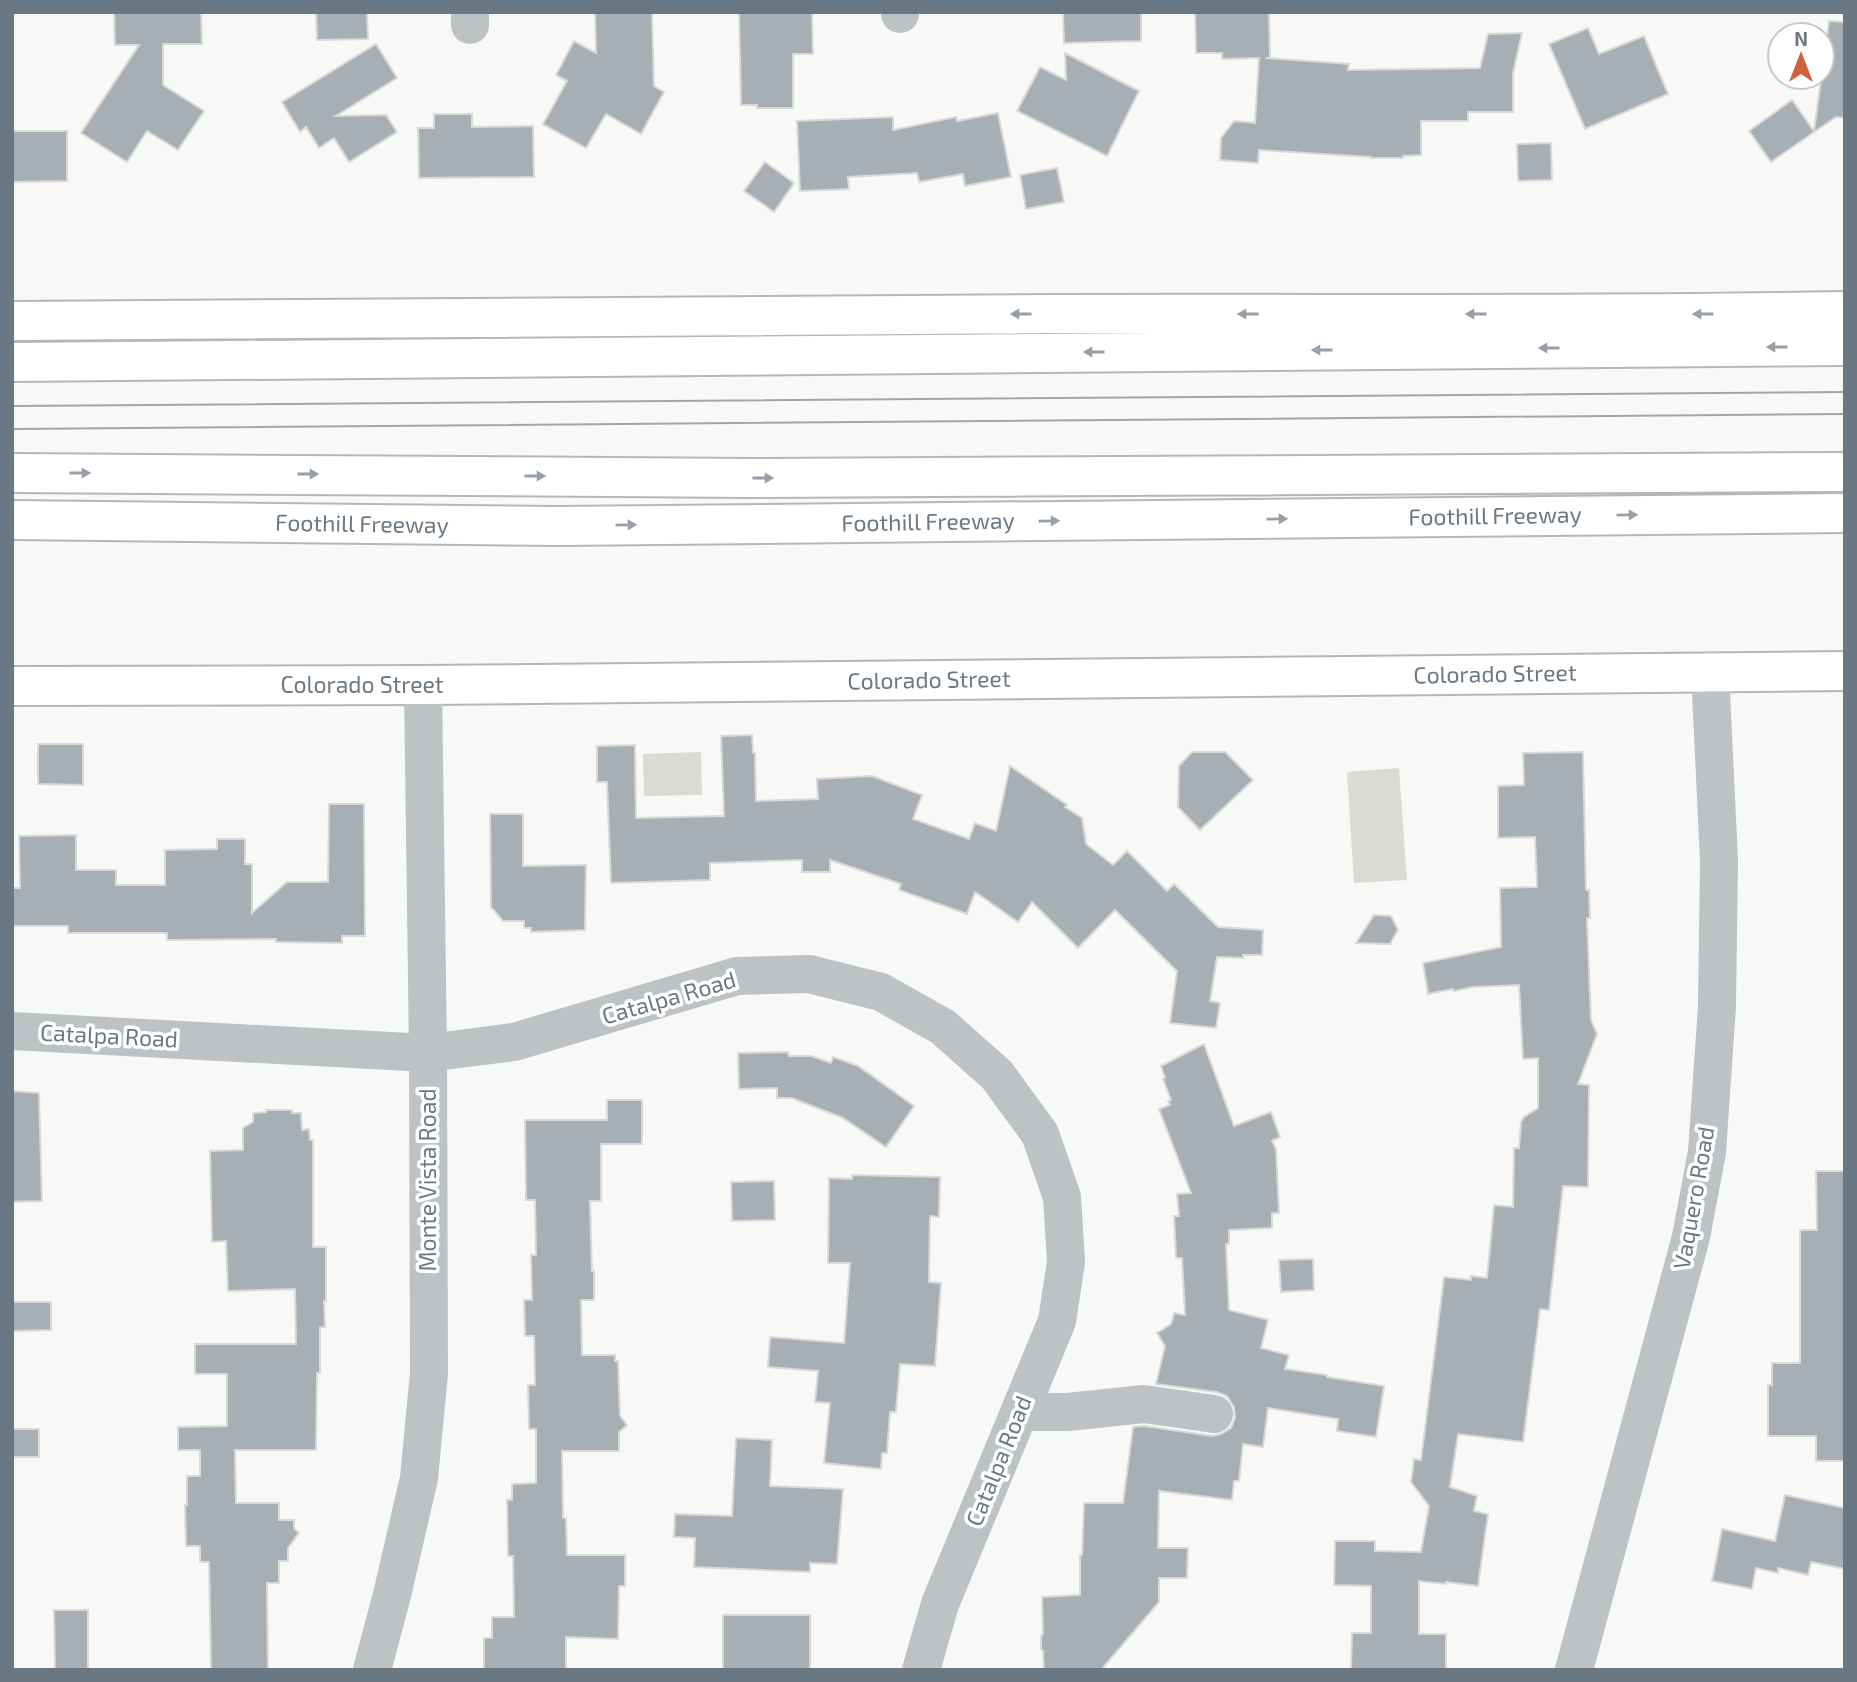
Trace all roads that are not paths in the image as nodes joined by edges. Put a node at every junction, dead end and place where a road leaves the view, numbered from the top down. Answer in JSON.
{"nodes":[{"id":1,"x":1845,"y":311,"type":"edge"},
{"id":2,"x":12,"y":321,"type":"edge"},
{"id":3,"x":1845,"y":346,"type":"edge"},
{"id":4,"x":12,"y":362,"type":"edge"},
{"id":5,"x":1845,"y":472,"type":"edge"},
{"id":6,"x":12,"y":473,"type":"edge"},
{"id":7,"x":1845,"y":513,"type":"edge"},
{"id":8,"x":12,"y":520,"type":"edge"},
{"id":9,"x":558,"y":526,"type":"junction"},
{"id":10,"x":12,"y":544,"type":"edge"},
{"id":11,"x":1710,"y":671,"type":"junction"},
{"id":12,"x":1845,"y":671,"type":"edge"},
{"id":13,"x":423,"y":685,"type":"junction"},
{"id":14,"x":12,"y":686,"type":"edge"},
{"id":15,"x":12,"y":1031,"type":"edge"},
{"id":16,"x":428,"y":1053,"type":"junction"},
{"id":17,"x":1020,"y":1412,"type":"junction"},
{"id":18,"x":1214,"y":1414,"type":"dead end"},
{"id":19,"x":372,"y":1670,"type":"edge"},
{"id":20,"x":921,"y":1670,"type":"edge"},
{"id":21,"x":1574,"y":1670,"type":"edge"}],
"edges":[{"from":1,"to":2,"type":"main road","one_way":true},
{"from":3,"to":4,"type":"main road","one_way":true},
{"from":6,"to":5,"type":"main road","one_way":true},
{"from":9,"to":7,"type":"main road","name":"Foothill Freeway","one_way":true},
{"from":8,"to":9,"type":"main road","name":"Foothill Freeway"},
{"from":9,"to":10,"type":"main road"},
{"from":11,"to":12,"type":"main road","name":"Colorado Street"},
{"from":11,"to":13,"type":"main road","name":"Colorado Street"},
{"from":11,"to":21,"type":"street","name":"Vaquero Road"},
{"from":13,"to":14,"type":"main road","name":"Colorado Street"},
{"from":13,"to":16,"type":"street","name":"Monte Vista Road"},
{"from":15,"to":16,"type":"street","name":"Catalpa Road"},
{"from":16,"to":17,"type":"street","name":"Catalpa Road"},
{"from":16,"to":19,"type":"street","name":"Monte Vista Road"},
{"from":17,"to":18,"type":"street"},
{"from":17,"to":20,"type":"street","name":"Catalpa Road"}]}
